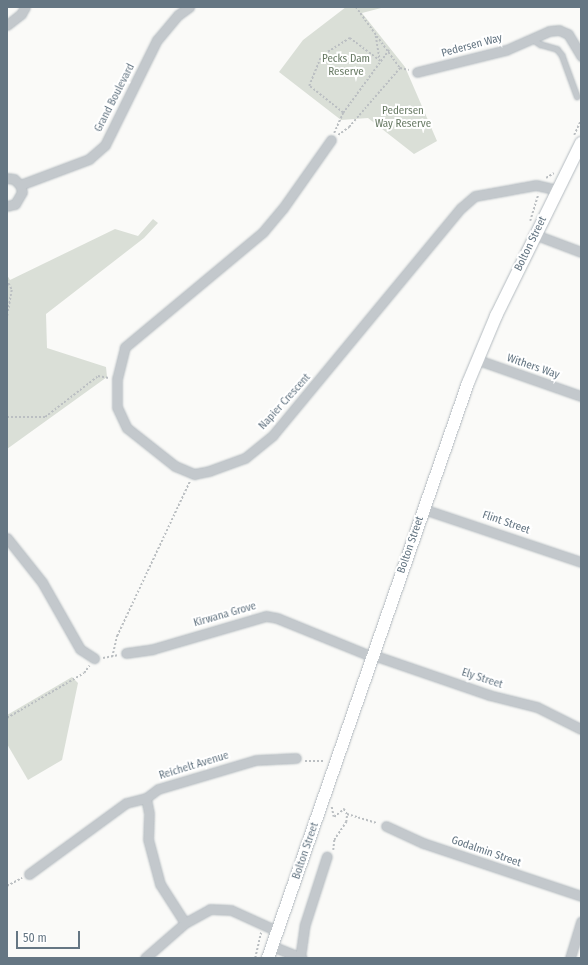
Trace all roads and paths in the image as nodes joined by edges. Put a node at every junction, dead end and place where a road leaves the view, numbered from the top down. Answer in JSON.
{"nodes":[{"id":1,"x":25,"y":7,"type":"edge"},
{"id":2,"x":189,"y":7,"type":"edge"},
{"id":3,"x":356,"y":7,"type":"edge"},
{"id":4,"x":7,"y":25,"type":"edge"},
{"id":5,"x":375,"y":34,"type":"junction"},
{"id":6,"x":531,"y":38,"type":"junction"},
{"id":7,"x":389,"y":50,"type":"junction"},
{"id":8,"x":581,"y":56,"type":"edge"},
{"id":9,"x":380,"y":61,"type":"junction"},
{"id":10,"x":400,"y":68,"type":"junction"},
{"id":11,"x":416,"y":72,"type":"joint"},
{"id":12,"x":577,"y":96,"type":"dead end"},
{"id":13,"x":344,"y":113,"type":"junction"},
{"id":14,"x":331,"y":140,"type":"junction"},
{"id":15,"x":581,"y":143,"type":"edge"},
{"id":16,"x":7,"y":178,"type":"edge"},
{"id":17,"x":20,"y":185,"type":"junction"},
{"id":18,"x":558,"y":190,"type":"junction"},
{"id":19,"x":7,"y":206,"type":"edge"},
{"id":20,"x":536,"y":235,"type":"junction"},
{"id":21,"x":581,"y":252,"type":"edge"},
{"id":22,"x":7,"y":280,"type":"edge"},
{"id":23,"x":7,"y":319,"type":"edge"},
{"id":24,"x":7,"y":353,"type":"edge"},
{"id":25,"x":478,"y":360,"type":"junction"},
{"id":26,"x":117,"y":379,"type":"junction"},
{"id":27,"x":7,"y":390,"type":"edge"},
{"id":28,"x":581,"y":396,"type":"edge"},
{"id":29,"x":7,"y":417,"type":"edge"},
{"id":30,"x":194,"y":474,"type":"junction"},
{"id":31,"x":424,"y":509,"type":"junction"},
{"id":32,"x":7,"y":538,"type":"edge"},
{"id":33,"x":581,"y":562,"type":"edge"},
{"id":34,"x":126,"y":653,"type":"joint"},
{"id":35,"x":373,"y":656,"type":"junction"},
{"id":36,"x":112,"y":657,"type":"junction"},
{"id":37,"x":94,"y":658,"type":"junction"},
{"id":38,"x":7,"y":718,"type":"edge"},
{"id":39,"x":581,"y":729,"type":"edge"},
{"id":40,"x":296,"y":758,"type":"joint"},
{"id":41,"x":337,"y":761,"type":"junction"},
{"id":42,"x":326,"y":793,"type":"junction"},
{"id":43,"x":146,"y":798,"type":"junction"},
{"id":44,"x":347,"y":814,"type":"junction"},
{"id":45,"x":386,"y":826,"type":"joint"},
{"id":46,"x":327,"y":856,"type":"joint"},
{"id":47,"x":29,"y":874,"type":"joint"},
{"id":48,"x":7,"y":886,"type":"edge"},
{"id":49,"x":581,"y":896,"type":"edge"},
{"id":50,"x":581,"y":922,"type":"edge"},
{"id":51,"x":185,"y":924,"type":"junction"},
{"id":52,"x":277,"y":931,"type":"junction"},
{"id":53,"x":272,"y":946,"type":"junction"},
{"id":54,"x":145,"y":958,"type":"edge"},
{"id":55,"x":268,"y":958,"type":"edge"},
{"id":56,"x":301,"y":958,"type":"edge"},
{"id":57,"x":570,"y":958,"type":"edge"}],
"edges":[{"from":1,"to":4,"type":"street"},
{"from":2,"to":17,"type":"street","name":"Grand Boulevard"},
{"from":3,"to":5,"type":"path"},
{"from":5,"to":7,"type":"path"},
{"from":5,"to":9,"type":"path"},
{"from":6,"to":8,"type":"street","name":"Pedersen Way"},
{"from":6,"to":11,"type":"street","name":"Pedersen Way"},
{"from":6,"to":12,"type":"lane"},
{"from":7,"to":9,"type":"path"},
{"from":7,"to":10,"type":"path"},
{"from":9,"to":13,"type":"path"},
{"from":9,"to":13,"type":"path"},
{"from":10,"to":11,"type":"path"},
{"from":10,"to":14,"type":"path"},
{"from":13,"to":14,"type":"path"},
{"from":14,"to":26,"type":"street"},
{"from":15,"to":18,"type":"main road","name":"Bolton Street"},
{"from":16,"to":17,"type":"street"},
{"from":17,"to":19,"type":"street"},
{"from":18,"to":20,"type":"main road","name":"Bolton Street"},
{"from":18,"to":30,"type":"street","name":"Napier Crescent"},
{"from":20,"to":21,"type":"street"},
{"from":20,"to":25,"type":"main road","name":"Bolton Street"},
{"from":22,"to":23,"type":"path"},
{"from":24,"to":27,"type":"path"},
{"from":25,"to":28,"type":"street","name":"Withers Way"},
{"from":25,"to":31,"type":"main road","name":"Bolton Street"},
{"from":26,"to":29,"type":"path"},
{"from":26,"to":30,"type":"street"},
{"from":30,"to":36,"type":"path"},
{"from":31,"to":33,"type":"street","name":"Flint Street"},
{"from":31,"to":35,"type":"main road","name":"Bolton Street"},
{"from":32,"to":37,"type":"street"},
{"from":34,"to":35,"type":"street","name":"Kirwana Grove"},
{"from":34,"to":36,"type":"path"},
{"from":35,"to":39,"type":"street","name":"Ely Street"},
{"from":35,"to":41,"type":"main road","name":"Bolton Street"},
{"from":36,"to":37,"type":"path"},
{"from":37,"to":38,"type":"path"},
{"from":40,"to":41,"type":"path"},
{"from":40,"to":43,"type":"street","name":"Reichelt Avenue"},
{"from":41,"to":42,"type":"main road","name":"Bolton Street"},
{"from":42,"to":44,"type":"path"},
{"from":42,"to":52,"type":"main road","name":"Bolton Street"},
{"from":43,"to":47,"type":"street","name":"Reichelt Avenue"},
{"from":43,"to":51,"type":"street"},
{"from":44,"to":45,"type":"path"},
{"from":44,"to":46,"type":"path"},
{"from":45,"to":49,"type":"street","name":"Godalmin Street"},
{"from":46,"to":56,"type":"street","name":"Bolton Street"},
{"from":47,"to":48,"type":"path"},
{"from":50,"to":57,"type":"street"},
{"from":51,"to":52,"type":"street"},
{"from":51,"to":54,"type":"street"},
{"from":52,"to":53,"type":"main road","name":"Bolton Street"},
{"from":53,"to":55,"type":"main road","name":"Bolton Street"},
{"from":53,"to":56,"type":"street"}]}
